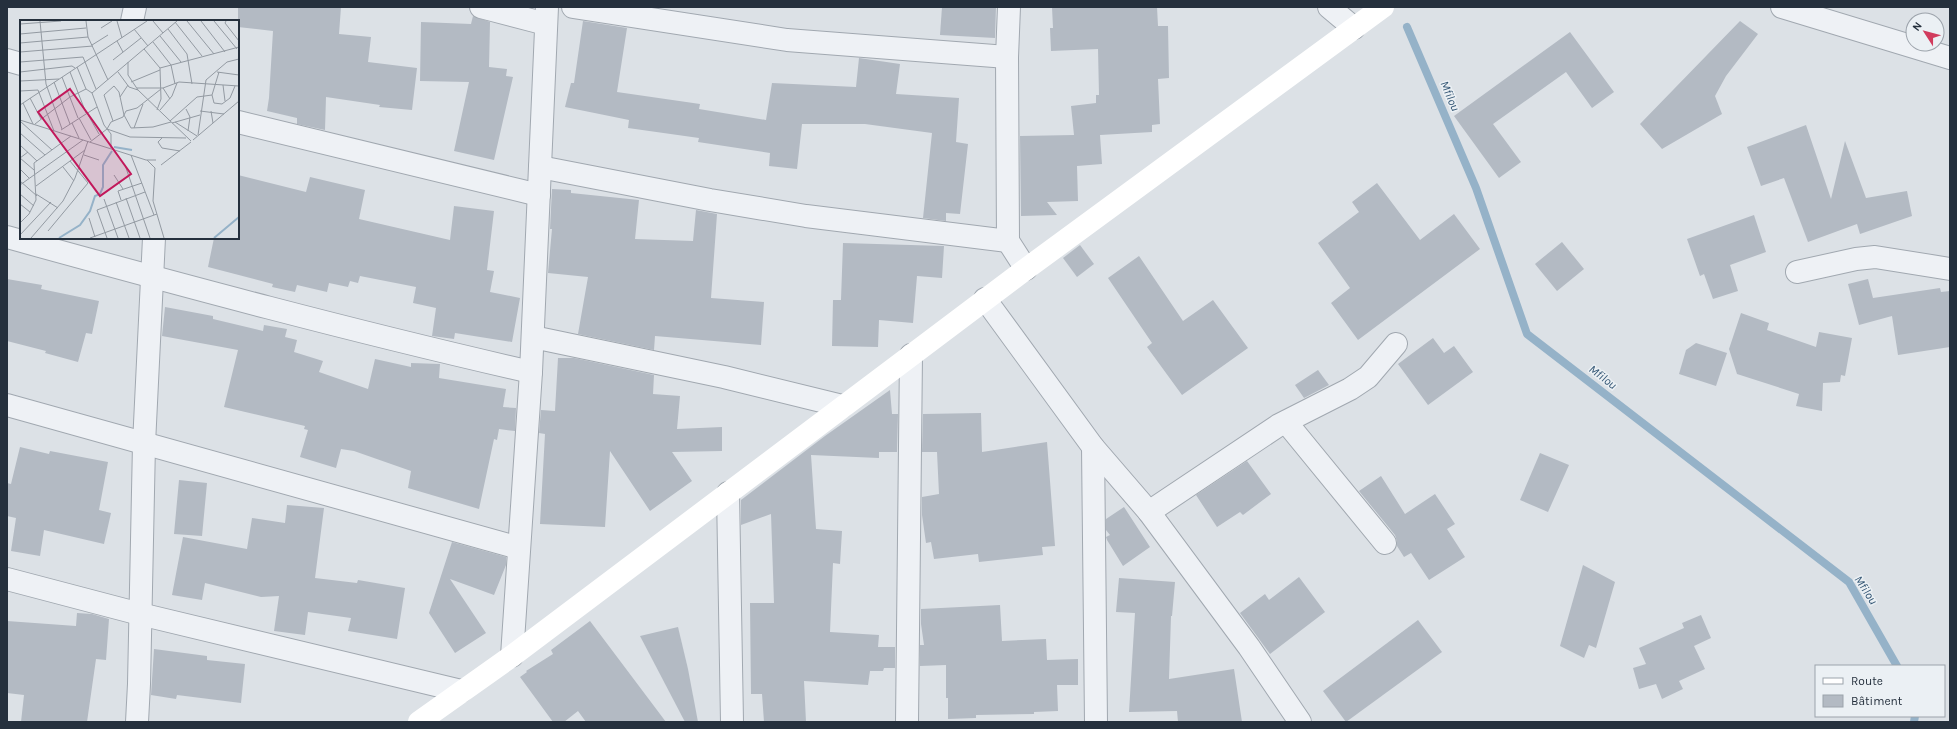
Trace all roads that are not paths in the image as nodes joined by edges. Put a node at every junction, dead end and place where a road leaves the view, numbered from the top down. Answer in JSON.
{"nodes":[{"id":1,"x":136,"y":7,"type":"edge"},
{"id":2,"x":481,"y":7,"type":"edge"},
{"id":3,"x":573,"y":7,"type":"edge"},
{"id":4,"x":1009,"y":7,"type":"edge"},
{"id":5,"x":1329,"y":7,"type":"edge"},
{"id":6,"x":1383,"y":7,"type":"edge"},
{"id":7,"x":1782,"y":7,"type":"edge"},
{"id":8,"x":547,"y":16,"type":"edge"},
{"id":9,"x":132,"y":20,"type":"edge"},
{"id":10,"x":1354,"y":28,"type":"junction"},
{"id":11,"x":1007,"y":57,"type":"junction"},
{"id":12,"x":1950,"y":58,"type":"edge"},
{"id":13,"x":7,"y":60,"type":"edge"},
{"id":14,"x":20,"y":64,"type":"edge"},
{"id":15,"x":239,"y":122,"type":"edge"},
{"id":16,"x":540,"y":167,"type":"junction"},
{"id":17,"x":538,"y":195,"type":"junction"},
{"id":18,"x":7,"y":237,"type":"edge"},
{"id":19,"x":154,"y":239,"type":"edge"},
{"id":20,"x":1008,"y":241,"type":"junction"},
{"id":21,"x":1026,"y":269,"type":"junction"},
{"id":22,"x":1950,"y":269,"type":"edge"},
{"id":23,"x":1797,"y":272,"type":"dead end"},
{"id":24,"x":152,"y":277,"type":"junction"},
{"id":25,"x":985,"y":299,"type":"junction"},
{"id":26,"x":533,"y":337,"type":"junction"},
{"id":27,"x":1396,"y":344,"type":"dead end"},
{"id":28,"x":911,"y":355,"type":"junction"},
{"id":29,"x":531,"y":372,"type":"junction"},
{"id":30,"x":7,"y":405,"type":"edge"},
{"id":31,"x":842,"y":406,"type":"junction"},
{"id":32,"x":1286,"y":422,"type":"junction"},
{"id":33,"x":144,"y":444,"type":"junction"},
{"id":34,"x":1093,"y":447,"type":"junction"},
{"id":35,"x":728,"y":493,"type":"junction"},
{"id":36,"x":1149,"y":512,"type":"junction"},
{"id":37,"x":1385,"y":543,"type":"dead end"},
{"id":38,"x":519,"y":548,"type":"junction"},
{"id":39,"x":7,"y":579,"type":"edge"},
{"id":40,"x":140,"y":614,"type":"junction"},
{"id":41,"x":512,"y":656,"type":"junction"},
{"id":42,"x":461,"y":692,"type":"junction"},
{"id":43,"x":137,"y":722,"type":"edge"},
{"id":44,"x":419,"y":722,"type":"edge"},
{"id":45,"x":732,"y":722,"type":"edge"},
{"id":46,"x":907,"y":722,"type":"edge"},
{"id":47,"x":1096,"y":722,"type":"edge"},
{"id":48,"x":1300,"y":722,"type":"edge"}],
"edges":[{"from":1,"to":9,"type":"street"},
{"from":2,"to":8,"type":"street"},
{"from":3,"to":11,"type":"street"},
{"from":4,"to":11,"type":"street"},
{"from":5,"to":10,"type":"street"},
{"from":6,"to":10,"type":"main road"},
{"from":7,"to":12,"type":"street"},
{"from":8,"to":16,"type":"street"},
{"from":10,"to":21,"type":"main road"},
{"from":11,"to":20,"type":"street"},
{"from":13,"to":14,"type":"street"},
{"from":15,"to":17,"type":"street"},
{"from":16,"to":17,"type":"street"},
{"from":16,"to":20,"type":"street"},
{"from":17,"to":26,"type":"street"},
{"from":18,"to":24,"type":"street"},
{"from":19,"to":24,"type":"street"},
{"from":20,"to":21,"type":"street"},
{"from":21,"to":25,"type":"main road"},
{"from":22,"to":23,"type":"street"},
{"from":24,"to":29,"type":"street"},
{"from":24,"to":33,"type":"street"},
{"from":25,"to":28,"type":"main road"},
{"from":25,"to":34,"type":"street"},
{"from":26,"to":29,"type":"street"},
{"from":26,"to":31,"type":"street"},
{"from":27,"to":32,"type":"street"},
{"from":28,"to":31,"type":"main road"},
{"from":28,"to":46,"type":"street"},
{"from":29,"to":38,"type":"street"},
{"from":30,"to":33,"type":"street"},
{"from":31,"to":35,"type":"main road"},
{"from":32,"to":36,"type":"street"},
{"from":32,"to":37,"type":"street"},
{"from":33,"to":38,"type":"street"},
{"from":33,"to":40,"type":"street"},
{"from":34,"to":36,"type":"street"},
{"from":34,"to":47,"type":"street"},
{"from":35,"to":41,"type":"main road"},
{"from":35,"to":45,"type":"street"},
{"from":36,"to":48,"type":"street"},
{"from":38,"to":41,"type":"street"},
{"from":39,"to":40,"type":"street"},
{"from":40,"to":42,"type":"street"},
{"from":40,"to":43,"type":"street"},
{"from":41,"to":42,"type":"main road"},
{"from":42,"to":44,"type":"main road"}]}
